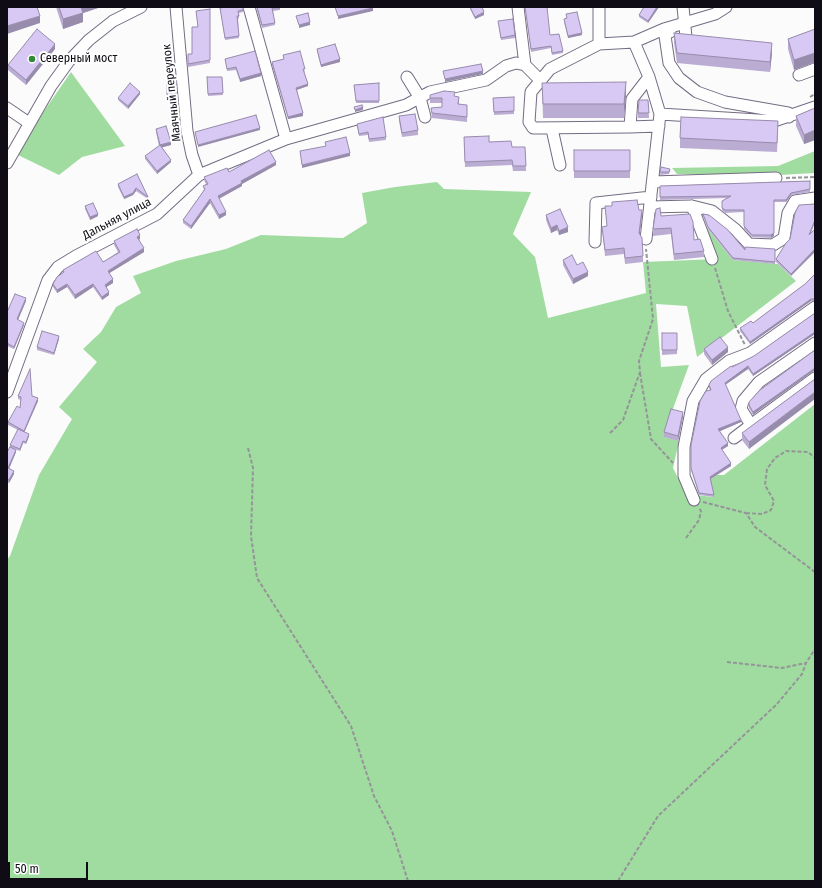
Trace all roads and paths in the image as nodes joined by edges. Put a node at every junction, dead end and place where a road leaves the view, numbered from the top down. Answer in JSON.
{"nodes":[{"id":1,"x":141,"y":7,"type":"edge"},
{"id":2,"x":176,"y":7,"type":"edge"},
{"id":3,"x":249,"y":7,"type":"edge"},
{"id":4,"x":518,"y":7,"type":"edge"},
{"id":5,"x":599,"y":7,"type":"edge"},
{"id":6,"x":683,"y":7,"type":"edge"},
{"id":7,"x":726,"y":7,"type":"edge"},
{"id":8,"x":684,"y":24,"type":"junction"},
{"id":9,"x":664,"y":30,"type":"junction"},
{"id":10,"x":686,"y":38,"type":"junction"},
{"id":11,"x":701,"y":39,"type":"edge"},
{"id":12,"x":634,"y":42,"type":"junction"},
{"id":13,"x":599,"y":44,"type":"junction"},
{"id":14,"x":525,"y":65,"type":"junction"},
{"id":15,"x":815,"y":69,"type":"edge"},
{"id":16,"x":799,"y":75,"type":"dead end"},
{"id":17,"x":407,"y":77,"type":"dead end"},
{"id":18,"x":649,"y":77,"type":"junction"},
{"id":19,"x":540,"y":80,"type":"junction"},
{"id":20,"x":420,"y":98,"type":"junction"},
{"id":21,"x":815,"y":107,"type":"edge"},
{"id":22,"x":7,"y":108,"type":"edge"},
{"id":23,"x":660,"y":114,"type":"junction"},
{"id":24,"x":425,"y":117,"type":"dead end"},
{"id":25,"x":789,"y":117,"type":"junction"},
{"id":26,"x":29,"y":123,"type":"junction"},
{"id":27,"x":659,"y":126,"type":"junction"},
{"id":28,"x":630,"y":127,"type":"junction"},
{"id":29,"x":552,"y":128,"type":"junction"},
{"id":30,"x":286,"y":139,"type":"junction"},
{"id":31,"x":7,"y":163,"type":"edge"},
{"id":32,"x":560,"y":165,"type":"dead end"},
{"id":33,"x":200,"y":175,"type":"junction"},
{"id":34,"x":815,"y":177,"type":"edge"},
{"id":35,"x":776,"y":178,"type":"joint"},
{"id":36,"x":653,"y":182,"type":"junction"},
{"id":37,"x":815,"y":198,"type":"edge"},
{"id":38,"x":650,"y":202,"type":"junction"},
{"id":39,"x":692,"y":206,"type":"junction"},
{"id":40,"x":646,"y":239,"type":"joint"},
{"id":41,"x":595,"y":242,"type":"dead end"},
{"id":42,"x":712,"y":259,"type":"joint"},
{"id":43,"x":815,"y":307,"type":"edge"},
{"id":44,"x":815,"y":343,"type":"edge"},
{"id":45,"x":750,"y":353,"type":"junction"},
{"id":46,"x":640,"y":372,"type":"junction"},
{"id":47,"x":815,"y":378,"type":"edge"},
{"id":48,"x":7,"y":392,"type":"edge"},
{"id":49,"x":751,"y":425,"type":"junction"},
{"id":50,"x":610,"y":433,"type":"dead end"},
{"id":51,"x":734,"y":438,"type":"dead end"},
{"id":52,"x":248,"y":448,"type":"dead end"},
{"id":53,"x":815,"y":458,"type":"edge"},
{"id":54,"x":684,"y":476,"type":"junction"},
{"id":55,"x":694,"y":500,"type":"junction"},
{"id":56,"x":746,"y":513,"type":"junction"},
{"id":57,"x":686,"y":538,"type":"dead end"},
{"id":58,"x":815,"y":572,"type":"edge"},
{"id":59,"x":815,"y":649,"type":"edge"},
{"id":60,"x":727,"y":662,"type":"dead end"},
{"id":61,"x":806,"y":663,"type":"junction"},
{"id":62,"x":408,"y":881,"type":"edge"},
{"id":63,"x":618,"y":881,"type":"edge"}],
"edges":[{"from":1,"to":26,"type":"street"},
{"from":2,"to":33,"type":"street","name":"Маячный переулок"},
{"from":3,"to":30,"type":"street"},
{"from":4,"to":14,"type":"street"},
{"from":5,"to":13,"type":"street"},
{"from":6,"to":8,"type":"street"},
{"from":7,"to":8,"type":"street"},
{"from":8,"to":9,"type":"street"},
{"from":8,"to":10,"type":"street"},
{"from":9,"to":10,"type":"street"},
{"from":9,"to":12,"type":"street"},
{"from":9,"to":25,"type":"street"},
{"from":10,"to":11,"type":"street"},
{"from":12,"to":13,"type":"street"},
{"from":12,"to":18,"type":"street"},
{"from":13,"to":19,"type":"street"},
{"from":14,"to":19,"type":"street"},
{"from":14,"to":20,"type":"street","name":"Дальняя улица"},
{"from":15,"to":16,"type":"street"},
{"from":17,"to":20,"type":"street"},
{"from":18,"to":23,"type":"street"},
{"from":18,"to":28,"type":"street"},
{"from":19,"to":29,"type":"street"},
{"from":20,"to":24,"type":"street"},
{"from":20,"to":30,"type":"street","name":"Дальняя улица"},
{"from":21,"to":25,"type":"street"},
{"from":22,"to":26,"type":"street"},
{"from":23,"to":25,"type":"street"},
{"from":23,"to":27,"type":"street"},
{"from":26,"to":31,"type":"street"},
{"from":27,"to":28,"type":"street"},
{"from":27,"to":36,"type":"street"},
{"from":28,"to":29,"type":"street"},
{"from":29,"to":32,"type":"street"},
{"from":30,"to":33,"type":"street","name":"Дальняя улица"},
{"from":33,"to":48,"type":"street","name":"Дальняя улица"},
{"from":34,"to":35,"type":"path"},
{"from":35,"to":36,"type":"street"},
{"from":36,"to":38,"type":"street"},
{"from":37,"to":39,"type":"street"},
{"from":38,"to":39,"type":"street"},
{"from":38,"to":40,"type":"street"},
{"from":38,"to":41,"type":"street"},
{"from":39,"to":42,"type":"street"},
{"from":40,"to":46,"type":"path"},
{"from":42,"to":45,"type":"path"},
{"from":43,"to":45,"type":"street"},
{"from":44,"to":49,"type":"street"},
{"from":45,"to":54,"type":"street"},
{"from":46,"to":50,"type":"path"},
{"from":46,"to":54,"type":"path"},
{"from":47,"to":49,"type":"street"},
{"from":49,"to":51,"type":"street"},
{"from":52,"to":62,"type":"path"},
{"from":53,"to":56,"type":"path"},
{"from":54,"to":55,"type":"street"},
{"from":55,"to":56,"type":"path"},
{"from":55,"to":57,"type":"path"},
{"from":56,"to":58,"type":"path"},
{"from":59,"to":61,"type":"path"},
{"from":60,"to":61,"type":"path"},
{"from":61,"to":63,"type":"path"}]}
